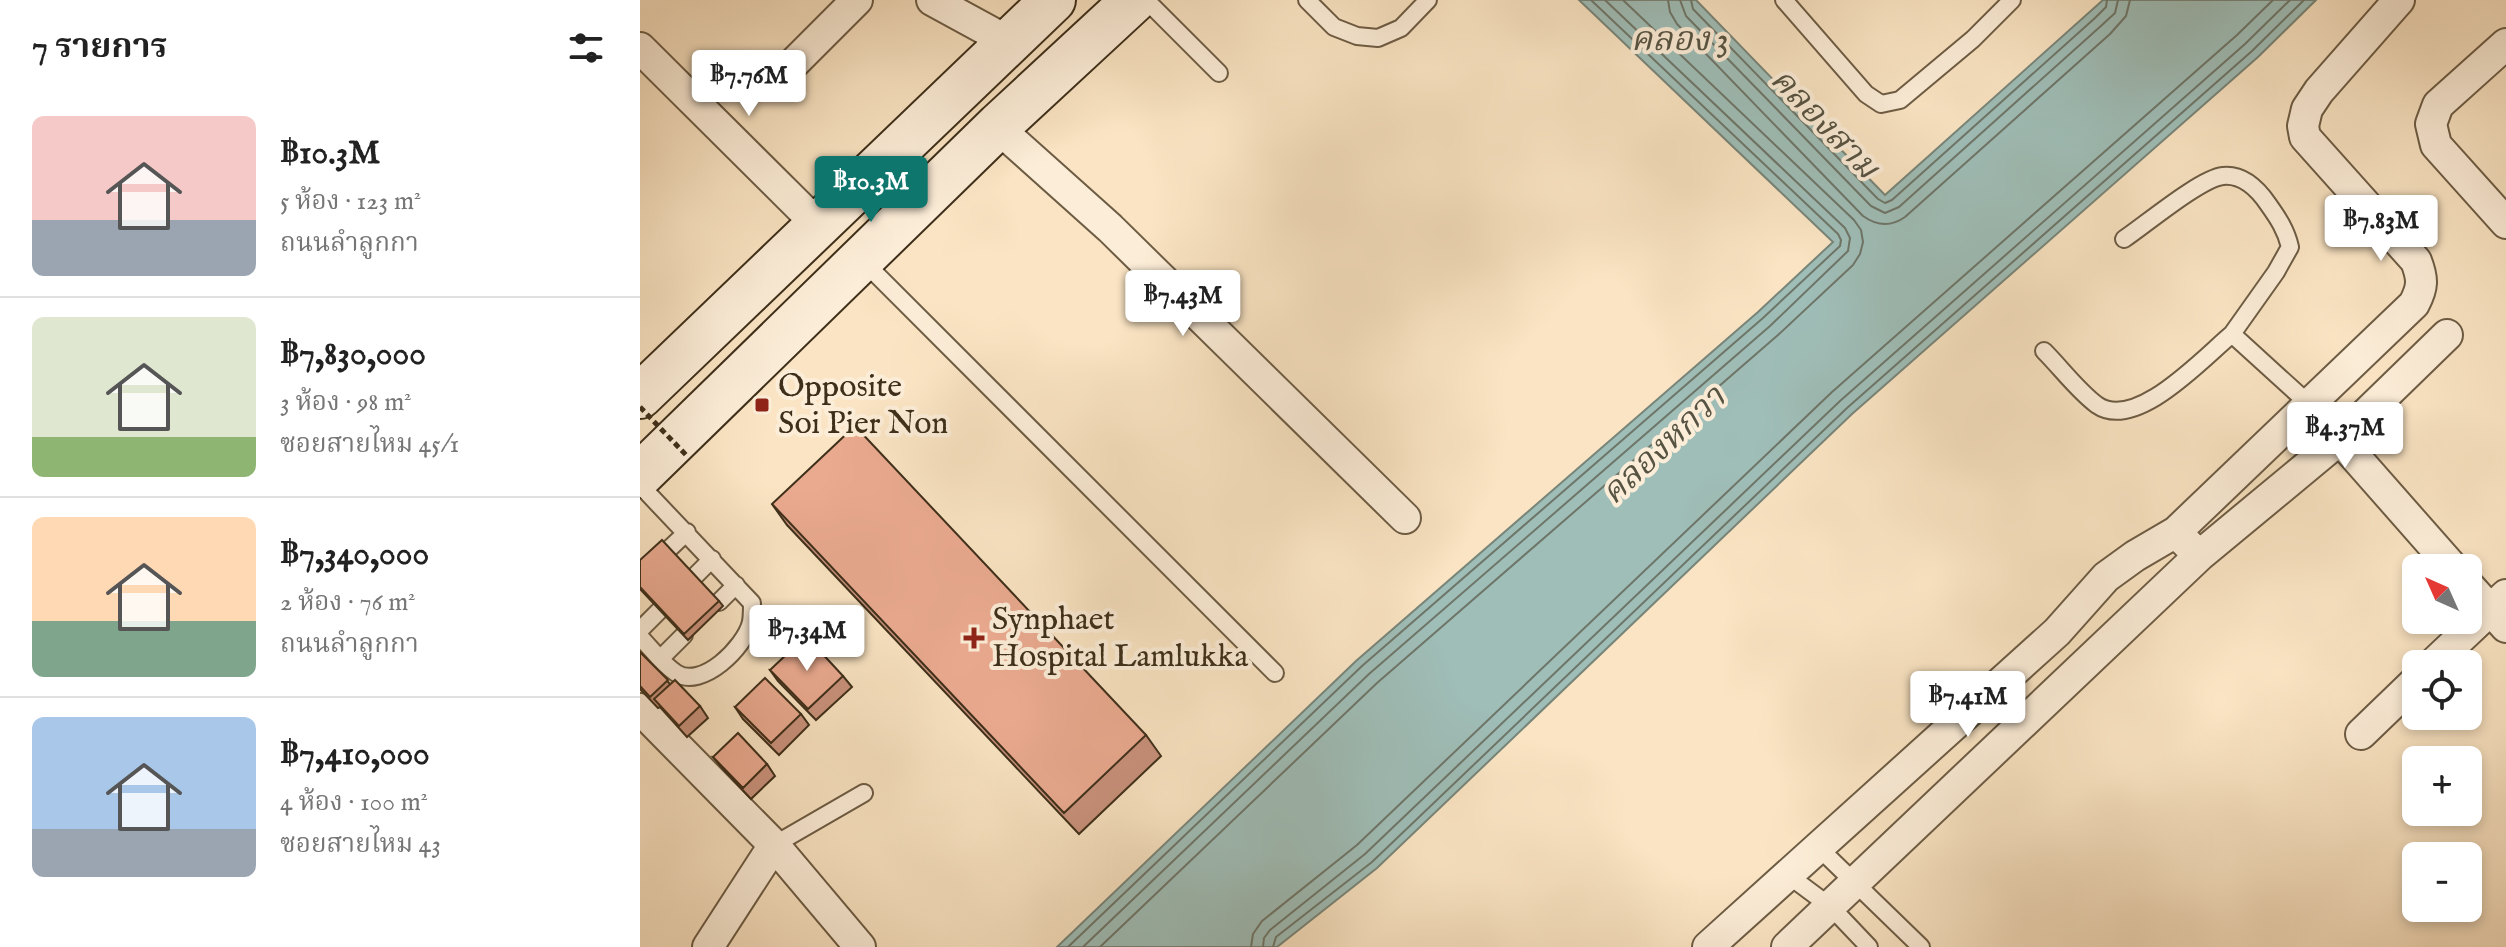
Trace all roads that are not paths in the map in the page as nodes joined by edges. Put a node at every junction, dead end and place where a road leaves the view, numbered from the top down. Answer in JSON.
{"nodes":[{"id":1,"x":857,"y":0,"type":"edge"},
{"id":2,"x":932,"y":0,"type":"edge"},
{"id":3,"x":1053,"y":0,"type":"edge"},
{"id":4,"x":1134,"y":0,"type":"edge"},
{"id":5,"x":1146,"y":0,"type":"edge"},
{"id":6,"x":1307,"y":0,"type":"edge"},
{"id":7,"x":1428,"y":0,"type":"edge"},
{"id":8,"x":1784,"y":0,"type":"edge"},
{"id":9,"x":2012,"y":0,"type":"edge"},
{"id":10,"x":2399,"y":0,"type":"edge"},
{"id":11,"x":1009,"y":42,"type":"junction"},
{"id":12,"x":2506,"y":44,"type":"edge"},
{"id":13,"x":640,"y":48,"type":"edge"},
{"id":14,"x":790,"y":67,"type":"dead end"},
{"id":15,"x":1219,"y":73,"type":"dead end"},
{"id":16,"x":999,"y":125,"type":"junction"},
{"id":17,"x":2506,"y":223,"type":"edge"},
{"id":18,"x":819,"y":226,"type":"junction"},
{"id":19,"x":2124,"y":239,"type":"dead end"},
{"id":20,"x":862,"y":260,"type":"junction"},
{"id":21,"x":2232,"y":334,"type":"junction"},
{"id":22,"x":2447,"y":335,"type":"dead end"},
{"id":23,"x":2044,"y":351,"type":"dead end"},
{"id":24,"x":640,"y":396,"type":"edge"},
{"id":25,"x":2310,"y":405,"type":"junction"},
{"id":26,"x":2339,"y":440,"type":"junction"},
{"id":27,"x":640,"y":475,"type":"edge"},
{"id":28,"x":640,"y":485,"type":"edge"},
{"id":29,"x":1405,"y":518,"type":"dead end"},
{"id":30,"x":687,"y":532,"type":"junction"},
{"id":31,"x":2176,"y":532,"type":"junction"},
{"id":32,"x":669,"y":549,"type":"edge"},
{"id":33,"x":2441,"y":554,"type":"edge"},
{"id":34,"x":2199,"y":556,"type":"junction"},
{"id":35,"x":712,"y":559,"type":"junction"},
{"id":36,"x":695,"y":576,"type":"edge"},
{"id":37,"x":736,"y":585,"type":"junction"},
{"id":38,"x":2482,"y":596,"type":"edge"},
{"id":39,"x":719,"y":602,"type":"edge"},
{"id":40,"x":660,"y":610,"type":"edge"},
{"id":41,"x":2501,"y":610,"type":"edge"},
{"id":42,"x":640,"y":630,"type":"edge"},
{"id":43,"x":684,"y":635,"type":"edge"},
{"id":44,"x":640,"y":637,"type":"edge"},
{"id":45,"x":2451,"y":650,"type":"edge"},
{"id":46,"x":661,"y":658,"type":"junction"},
{"id":47,"x":1275,"y":673,"type":"dead end"},
{"id":48,"x":2402,"y":694,"type":"edge"},
{"id":49,"x":640,"y":709,"type":"edge"},
{"id":50,"x":2361,"y":734,"type":"dead end"},
{"id":51,"x":864,"y":793,"type":"dead end"},
{"id":52,"x":774,"y":845,"type":"junction"},
{"id":53,"x":1818,"y":847,"type":"junction"},
{"id":54,"x":1788,"y":875,"type":"junction"},
{"id":55,"x":1855,"y":883,"type":"junction"},
{"id":56,"x":1831,"y":907,"type":"junction"},
{"id":57,"x":1919,"y":946,"type":"edge"},
{"id":58,"x":708,"y":947,"type":"edge"},
{"id":59,"x":860,"y":947,"type":"edge"},
{"id":60,"x":1708,"y":947,"type":"edge"},
{"id":61,"x":1787,"y":947,"type":"edge"},
{"id":62,"x":1869,"y":947,"type":"edge"}],
"edges":[{"from":1,"to":14,"type":"street"},
{"from":2,"to":11,"type":"street"},
{"from":3,"to":11,"type":"main road"},
{"from":4,"to":16,"type":"main road"},
{"from":5,"to":15,"type":"lane"},
{"from":6,"to":7,"type":"lane"},
{"from":8,"to":9,"type":"lane"},
{"from":10,"to":25,"type":"street"},
{"from":11,"to":18,"type":"main road"},
{"from":12,"to":17,"type":"street"},
{"from":13,"to":18,"type":"street"},
{"from":16,"to":20,"type":"main road"},
{"from":16,"to":29,"type":"street"},
{"from":18,"to":24,"type":"main road"},
{"from":19,"to":21,"type":"lane"},
{"from":20,"to":27,"type":"main road"},
{"from":20,"to":47,"type":"lane"},
{"from":21,"to":23,"type":"lane"},
{"from":21,"to":25,"type":"lane"},
{"from":22,"to":26,"type":"street"},
{"from":25,"to":26,"type":"street"},
{"from":25,"to":31,"type":"street"},
{"from":26,"to":33,"type":"street"},
{"from":26,"to":34,"type":"street"},
{"from":28,"to":30,"type":"lane"},
{"from":30,"to":32,"type":"lane"},
{"from":30,"to":35,"type":"lane"},
{"from":31,"to":34,"type":"street"},
{"from":31,"to":53,"type":"street"},
{"from":34,"to":55,"type":"street"},
{"from":35,"to":36,"type":"lane"},
{"from":35,"to":37,"type":"lane"},
{"from":37,"to":39,"type":"lane"},
{"from":37,"to":46,"type":"lane"},
{"from":38,"to":41,"type":"street"},
{"from":40,"to":42,"type":"lane"},
{"from":41,"to":45,"type":"street"},
{"from":43,"to":46,"type":"lane"},
{"from":44,"to":46,"type":"lane"},
{"from":48,"to":50,"type":"street"},
{"from":49,"to":52,"type":"street"},
{"from":51,"to":52,"type":"lane"},
{"from":52,"to":58,"type":"street"},
{"from":52,"to":59,"type":"street"},
{"from":53,"to":54,"type":"street"},
{"from":53,"to":55,"type":"lane"},
{"from":54,"to":56,"type":"lane"},
{"from":54,"to":60,"type":"street"},
{"from":55,"to":56,"type":"street"},
{"from":55,"to":57,"type":"lane"},
{"from":56,"to":61,"type":"street"},
{"from":56,"to":62,"type":"lane"}]}
